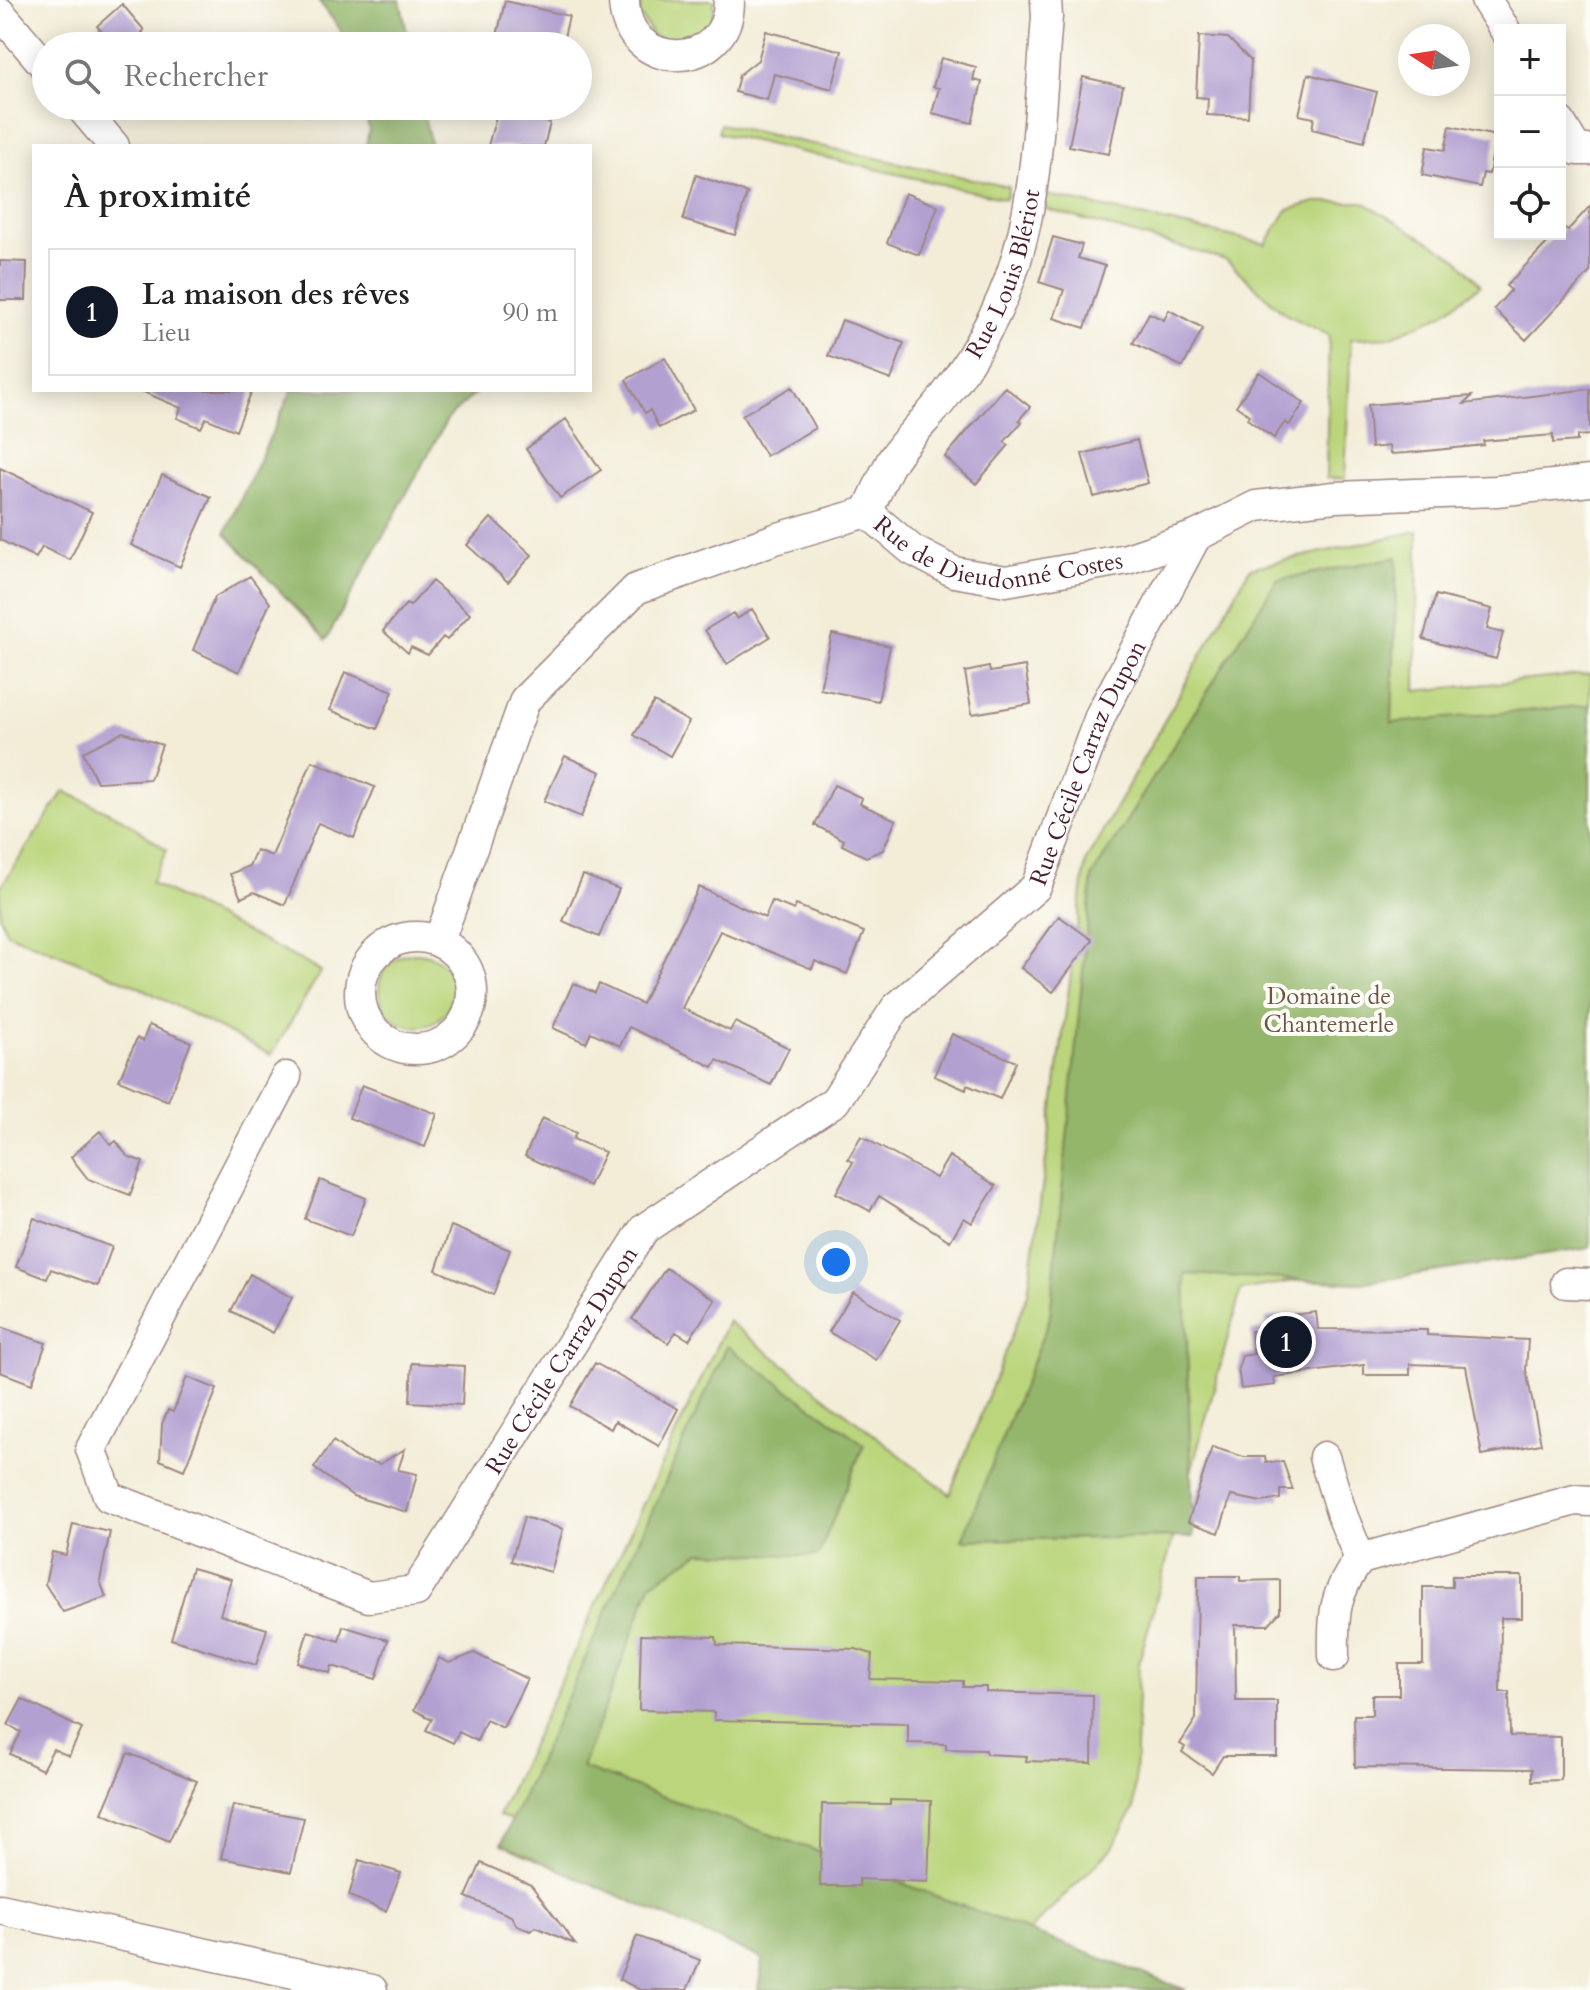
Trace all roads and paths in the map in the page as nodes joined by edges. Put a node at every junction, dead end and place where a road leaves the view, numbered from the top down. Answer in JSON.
{"nodes":[{"id":1,"x":624,"y":0,"type":"edge"},
{"id":2,"x":729,"y":0,"type":"edge"},
{"id":3,"x":1046,"y":0,"type":"edge"},
{"id":4,"x":1486,"y":0,"type":"edge"},
{"id":5,"x":0,"y":13,"type":"edge"},
{"id":6,"x":1501,"y":24,"type":"edge"},
{"id":7,"x":32,"y":51,"type":"edge"},
{"id":8,"x":92,"y":120,"type":"edge"},
{"id":9,"x":1566,"y":132,"type":"edge"},
{"id":10,"x":112,"y":144,"type":"edge"},
{"id":11,"x":1590,"y":150,"type":"edge"},
{"id":12,"x":1590,"y":481,"type":"edge"},
{"id":13,"x":867,"y":512,"type":"junction"},
{"id":14,"x":1196,"y":536,"type":"junction"},
{"id":15,"x":439,"y":941,"type":"dead end"},
{"id":16,"x":286,"y":1077,"type":"dead end"},
{"id":17,"x":1324,"y":1457,"type":"dead end"},
{"id":18,"x":1590,"y":1501,"type":"edge"},
{"id":19,"x":1360,"y":1559,"type":"junction"},
{"id":20,"x":1334,"y":1656,"type":"dead end"},
{"id":21,"x":0,"y":1909,"type":"edge"},
{"id":22,"x":369,"y":1982,"type":"edge"}],
"edges":[{"from":1,"to":2,"type":"street"},
{"from":3,"to":13,"type":"street","name":"Rue Louis Blériot"},
{"from":4,"to":6,"type":"street"},
{"from":5,"to":7,"type":"street"},
{"from":8,"to":10,"type":"street"},
{"from":9,"to":11,"type":"street"},
{"from":12,"to":14,"type":"street","name":"Rue de Dieudonné Costes"},
{"from":13,"to":14,"type":"street","name":"Rue de Dieudonné Costes"},
{"from":13,"to":15,"type":"street","name":"Rue de Dieudonné Costes"},
{"from":14,"to":16,"type":"street","name":"Rue Cécile Carraz Dupon"},
{"from":17,"to":19,"type":"street"},
{"from":18,"to":19,"type":"street"},
{"from":19,"to":20,"type":"street"},
{"from":21,"to":22,"type":"street"}]}
